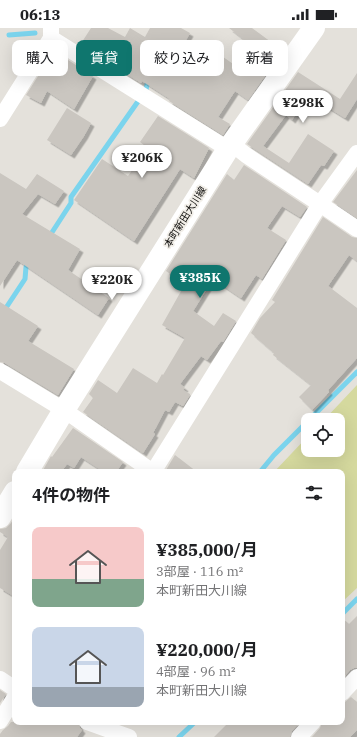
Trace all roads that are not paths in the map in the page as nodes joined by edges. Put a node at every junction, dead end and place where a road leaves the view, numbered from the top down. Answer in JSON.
{"nodes":[{"id":1,"x":314,"y":28,"type":"edge"},
{"id":2,"x":51,"y":33,"type":"edge"},
{"id":3,"x":0,"y":119,"type":"edge"},
{"id":4,"x":230,"y":147,"type":"junction"},
{"id":5,"x":357,"y":153,"type":"edge"},
{"id":6,"x":320,"y":204,"type":"junction"},
{"id":7,"x":357,"y":229,"type":"edge"},
{"id":8,"x":0,"y":371,"type":"edge"},
{"id":9,"x":64,"y":410,"type":"junction"},
{"id":10,"x":29,"y":469,"type":"edge"},
{"id":11,"x":149,"y":469,"type":"edge"},
{"id":12,"x":155,"y":469,"type":"edge"},
{"id":13,"x":12,"y":497,"type":"edge"},
{"id":14,"x":0,"y":517,"type":"edge"},
{"id":15,"x":357,"y":677,"type":"edge"},
{"id":16,"x":0,"y":679,"type":"edge"},
{"id":17,"x":12,"y":687,"type":"edge"},
{"id":18,"x":345,"y":690,"type":"edge"},
{"id":19,"x":12,"y":702,"type":"edge"},
{"id":20,"x":0,"y":721,"type":"edge"},
{"id":21,"x":95,"y":725,"type":"edge"},
{"id":22,"x":310,"y":725,"type":"edge"},
{"id":23,"x":129,"y":737,"type":"edge"},
{"id":24,"x":299,"y":737,"type":"edge"}],
"edges":[{"from":1,"to":4,"type":"main road","name":"本町新田大川線"},
{"from":2,"to":3,"type":"street"},
{"from":2,"to":4,"type":"street"},
{"from":4,"to":6,"type":"street"},
{"from":4,"to":9,"type":"main road","name":"本町新田大川線"},
{"from":5,"to":6,"type":"street"},
{"from":6,"to":7,"type":"street"},
{"from":6,"to":12,"type":"street"},
{"from":8,"to":9,"type":"street"},
{"from":9,"to":10,"type":"main road","name":"本町新田大川線"},
{"from":9,"to":11,"type":"street"},
{"from":13,"to":14,"type":"main road"},
{"from":15,"to":18,"type":"street"},
{"from":16,"to":17,"type":"street"},
{"from":19,"to":20,"type":"street"},
{"from":21,"to":23,"type":"street"},
{"from":22,"to":24,"type":"street"}]}
